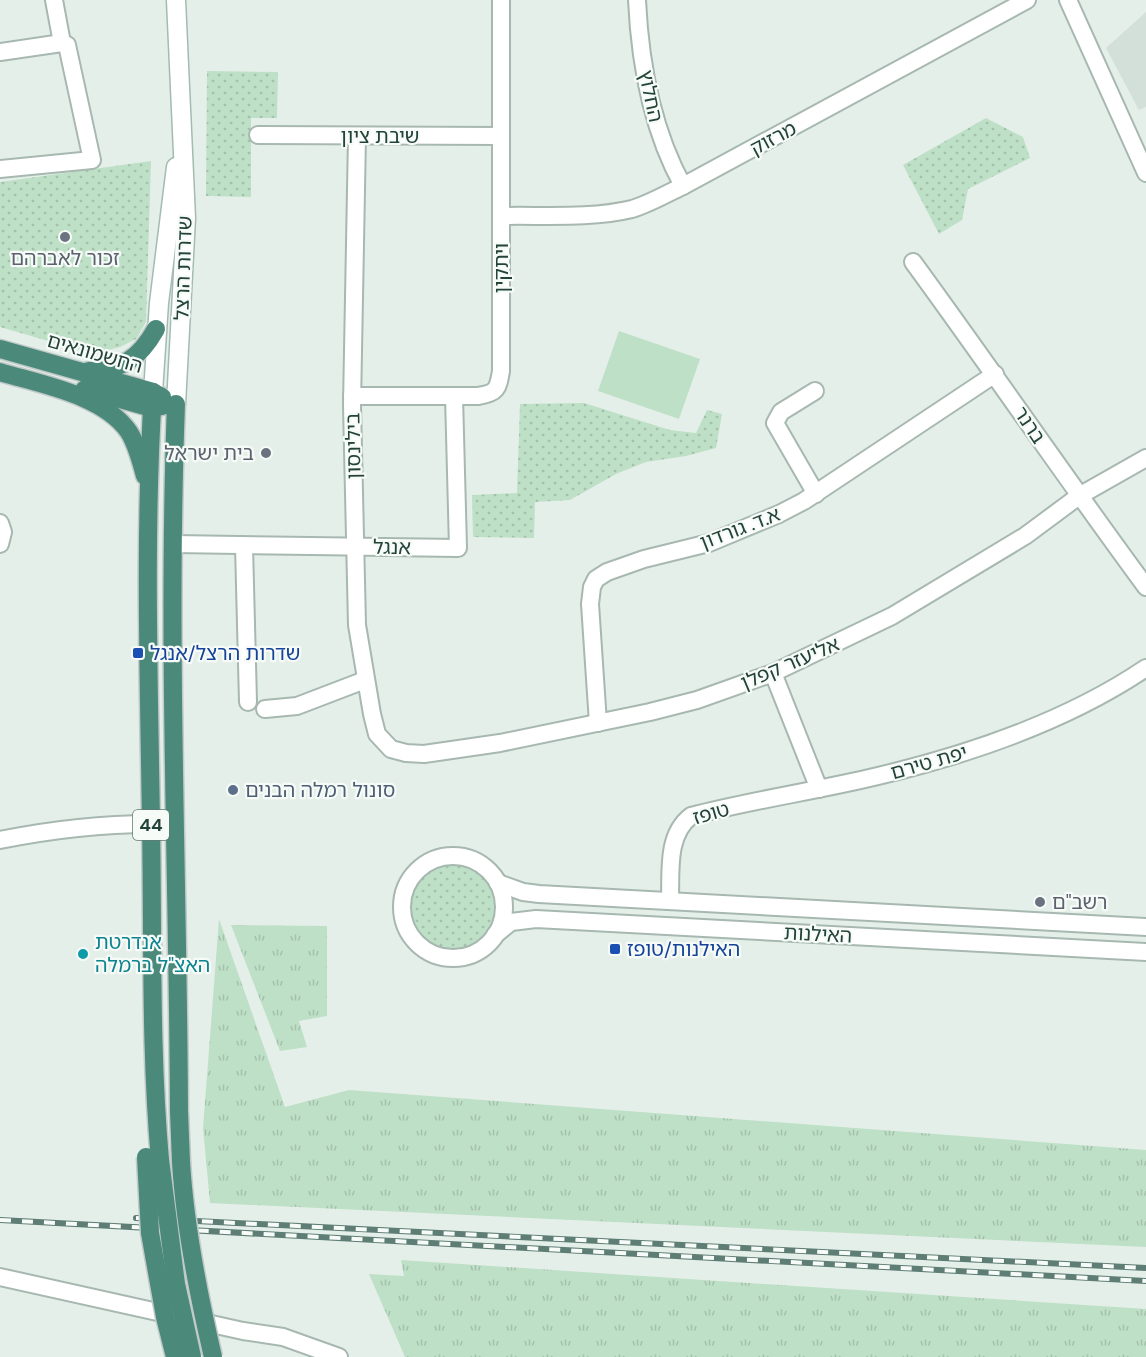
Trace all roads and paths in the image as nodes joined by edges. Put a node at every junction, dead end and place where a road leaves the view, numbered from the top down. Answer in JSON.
{"nodes":[{"id":1,"x":54,"y":0,"type":"edge"},
{"id":2,"x":176,"y":0,"type":"edge"},
{"id":3,"x":501,"y":0,"type":"edge"},
{"id":4,"x":637,"y":0,"type":"edge"},
{"id":5,"x":1027,"y":0,"type":"edge"},
{"id":6,"x":1068,"y":0,"type":"edge"},
{"id":7,"x":64,"y":44,"type":"junction"},
{"id":8,"x":0,"y":52,"type":"edge"},
{"id":9,"x":182,"y":133,"type":"junction"},
{"id":10,"x":258,"y":135,"type":"dead end"},
{"id":11,"x":357,"y":136,"type":"junction"},
{"id":12,"x":501,"y":136,"type":"junction"},
{"id":13,"x":0,"y":169,"type":"edge"},
{"id":14,"x":1146,"y":173,"type":"edge"},
{"id":15,"x":683,"y":186,"type":"junction"},
{"id":16,"x":501,"y":216,"type":"junction"},
{"id":17,"x":913,"y":262,"type":"dead end"},
{"id":18,"x":156,"y":329,"type":"junction"},
{"id":19,"x":0,"y":349,"type":"edge"},
{"id":20,"x":0,"y":372,"type":"edge"},
{"id":21,"x":78,"y":372,"type":"junction"},
{"id":22,"x":995,"y":374,"type":"junction"},
{"id":23,"x":39,"y":382,"type":"junction"},
{"id":24,"x":815,"y":391,"type":"dead end"},
{"id":25,"x":352,"y":396,"type":"junction"},
{"id":26,"x":454,"y":396,"type":"junction"},
{"id":27,"x":153,"y":400,"type":"junction"},
{"id":28,"x":176,"y":404,"type":"junction"},
{"id":29,"x":1146,"y":458,"type":"edge"},
{"id":30,"x":149,"y":489,"type":"junction"},
{"id":31,"x":816,"y":494,"type":"junction"},
{"id":32,"x":1079,"y":496,"type":"junction"},
{"id":33,"x":0,"y":523,"type":"edge"},
{"id":34,"x":173,"y":543,"type":"junction"},
{"id":35,"x":0,"y":544,"type":"edge"},
{"id":36,"x":244,"y":546,"type":"junction"},
{"id":37,"x":356,"y":547,"type":"junction"},
{"id":38,"x":1146,"y":587,"type":"edge"},
{"id":39,"x":1146,"y":668,"type":"edge"},
{"id":40,"x":773,"y":673,"type":"junction"},
{"id":41,"x":365,"y":680,"type":"junction"},
{"id":42,"x":248,"y":702,"type":"dead end"},
{"id":43,"x":265,"y":709,"type":"dead end"},
{"id":44,"x":598,"y":723,"type":"junction"},
{"id":45,"x":391,"y":749,"type":"joint"},
{"id":46,"x":819,"y":789,"type":"junction"},
{"id":47,"x":151,"y":824,"type":"junction"},
{"id":48,"x":0,"y":840,"type":"edge"},
{"id":49,"x":498,"y":883,"type":"junction"},
{"id":50,"x":670,"y":901,"type":"junction"},
{"id":51,"x":1146,"y":927,"type":"edge"},
{"id":52,"x":495,"y":935,"type":"junction"},
{"id":53,"x":1146,"y":952,"type":"edge"},
{"id":54,"x":153,"y":1158,"type":"junction"},
{"id":55,"x":0,"y":1277,"type":"edge"},
{"id":56,"x":175,"y":1357,"type":"edge"},
{"id":57,"x":192,"y":1357,"type":"edge"},
{"id":58,"x":213,"y":1357,"type":"edge"},
{"id":59,"x":339,"y":1357,"type":"edge"}],
"edges":[{"from":1,"to":7,"type":"street"},
{"from":2,"to":9,"type":"main road","name":"שדרות הרצל"},
{"from":3,"to":12,"type":"street","name":"ויתקין"},
{"from":4,"to":15,"type":"street","name":"החלוץ"},
{"from":5,"to":15,"type":"street","name":"מרזוק"},
{"from":6,"to":14,"type":"street"},
{"from":7,"to":8,"type":"street"},
{"from":7,"to":13,"type":"street"},
{"from":9,"to":18,"type":"main road","name":"שדרות הרצל"},
{"from":9,"to":28,"type":"main road","name":"שדרות הרצל"},
{"from":10,"to":11,"type":"street","name":"שיבת ציון"},
{"from":11,"to":12,"type":"street","name":"שיבת ציון"},
{"from":11,"to":25,"type":"street","name":"בילינסון"},
{"from":12,"to":16,"type":"street","name":"ויתקין"},
{"from":15,"to":16,"type":"street","name":"מרזוק"},
{"from":16,"to":26,"type":"street","name":"ויתקין"},
{"from":17,"to":22,"type":"street","name":"ברנר"},
{"from":18,"to":21,"type":"highway"},
{"from":18,"to":27,"type":"main road","name":"שדרות הרצל"},
{"from":19,"to":21,"type":"highway","name":"החשמונאים"},
{"from":20,"to":23,"type":"highway","number":"44"},
{"from":21,"to":27,"type":"highway","name":"החשמונאים"},
{"from":22,"to":31,"type":"street","name":"א.ד. גורדון"},
{"from":22,"to":32,"type":"street","name":"ברנר"},
{"from":23,"to":27,"type":"highway"},
{"from":23,"to":30,"type":"highway","number":"44"},
{"from":24,"to":31,"type":"street"},
{"from":25,"to":26,"type":"street","name":"ויתקין"},
{"from":25,"to":37,"type":"street","name":"בילינסון"},
{"from":26,"to":37,"type":"street","name":"אנגל"},
{"from":27,"to":28,"type":"highway","name":"החשמונאים"},
{"from":27,"to":30,"type":"highway","number":"44"},
{"from":28,"to":34,"type":"highway","number":"44"},
{"from":29,"to":32,"type":"street","name":"אליעזר קפלן"},
{"from":30,"to":47,"type":"highway","number":"44"},
{"from":31,"to":44,"type":"street","name":"א.ד. גורדון"},
{"from":32,"to":38,"type":"street","name":"ברנר"},
{"from":32,"to":40,"type":"street","name":"אליעזר קפלן"},
{"from":33,"to":35,"type":"street"},
{"from":34,"to":36,"type":"street","name":"אנגל"},
{"from":34,"to":58,"type":"highway","number":"44","bridge":true},
{"from":36,"to":37,"type":"street","name":"אנגל"},
{"from":36,"to":42,"type":"street"},
{"from":37,"to":41,"type":"street","name":"בילינסון"},
{"from":39,"to":46,"type":"street","name":"יפת טירם"},
{"from":40,"to":44,"type":"street","name":"אליעזר קפלן"},
{"from":40,"to":46,"type":"street"},
{"from":41,"to":43,"type":"street"},
{"from":41,"to":45,"type":"street","name":"בילינסון"},
{"from":44,"to":45,"type":"street","name":"אליעזר קפלן"},
{"from":46,"to":50,"type":"street","name":"טופז"},
{"from":47,"to":48,"type":"street"},
{"from":47,"to":54,"type":"highway","number":"44"},
{"from":49,"to":50,"type":"street","name":"האילנות"},
{"from":49,"to":52,"type":"street"},
{"from":49,"to":52,"type":"street"},
{"from":50,"to":51,"type":"street","name":"האילנות"},
{"from":52,"to":53,"type":"street","name":"האילנות"},
{"from":54,"to":56,"type":"highway","bridge":true},
{"from":54,"to":57,"type":"highway","bridge":true},
{"from":55,"to":59,"type":"street"}]}
